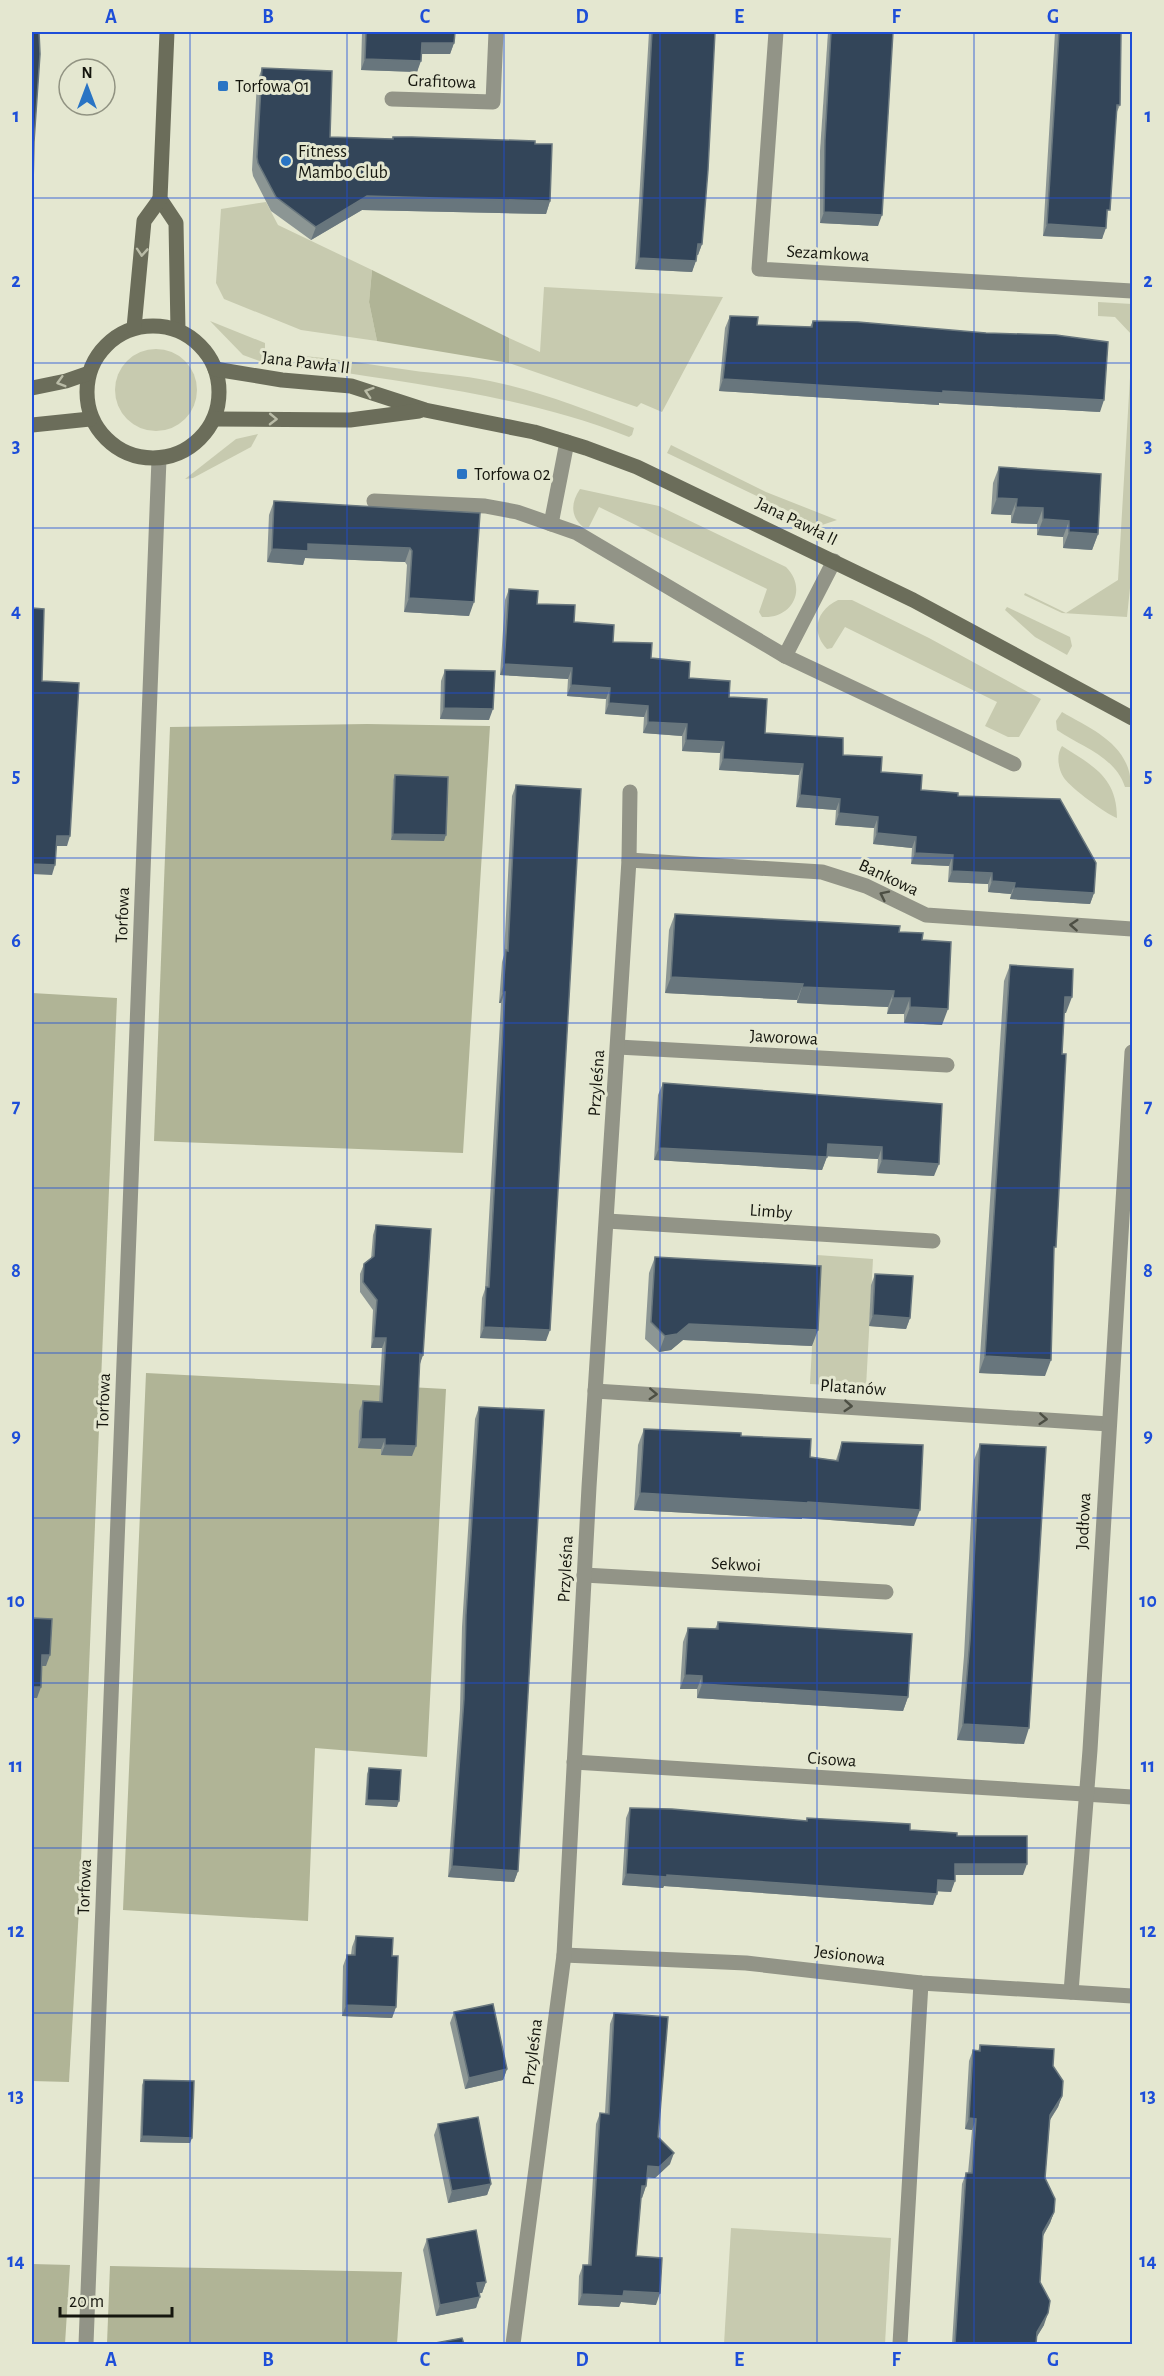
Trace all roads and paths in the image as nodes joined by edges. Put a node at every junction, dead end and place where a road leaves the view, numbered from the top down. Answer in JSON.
{"nodes":[{"id":1,"x":167,"y":32,"type":"edge"},
{"id":2,"x":496,"y":32,"type":"edge"},
{"id":3,"x":776,"y":32,"type":"edge"},
{"id":4,"x":392,"y":99,"type":"dead end"},
{"id":5,"x":160,"y":199,"type":"junction"},
{"id":6,"x":1132,"y":291,"type":"edge"},
{"id":7,"x":134,"y":328,"type":"junction"},
{"id":8,"x":178,"y":330,"type":"junction"},
{"id":9,"x":215,"y":369,"type":"junction"},
{"id":10,"x":89,"y":373,"type":"junction"},
{"id":11,"x":32,"y":388,"type":"edge"},
{"id":12,"x":425,"y":411,"type":"junction"},
{"id":13,"x":90,"y":419,"type":"junction"},
{"id":14,"x":215,"y":419,"type":"junction"},
{"id":15,"x":32,"y":424,"type":"edge"},
{"id":16,"x":567,"y":442,"type":"junction"},
{"id":17,"x":159,"y":459,"type":"junction"},
{"id":18,"x":374,"y":501,"type":"dead end"},
{"id":19,"x":551,"y":524,"type":"junction"},
{"id":20,"x":834,"y":561,"type":"junction"},
{"id":21,"x":785,"y":656,"type":"junction"},
{"id":22,"x":1132,"y":718,"type":"edge"},
{"id":23,"x":1014,"y":764,"type":"dead end"},
{"id":24,"x":630,"y":792,"type":"dead end"},
{"id":25,"x":629,"y":860,"type":"junction"},
{"id":26,"x":1132,"y":929,"type":"edge"},
{"id":27,"x":618,"y":1047,"type":"junction"},
{"id":28,"x":1132,"y":1052,"type":"edge"},
{"id":29,"x":947,"y":1065,"type":"dead end"},
{"id":30,"x":607,"y":1221,"type":"junction"},
{"id":31,"x":933,"y":1241,"type":"dead end"},
{"id":32,"x":595,"y":1391,"type":"junction"},
{"id":33,"x":1108,"y":1424,"type":"junction"},
{"id":34,"x":584,"y":1575,"type":"junction"},
{"id":35,"x":886,"y":1592,"type":"dead end"},
{"id":36,"x":574,"y":1762,"type":"junction"},
{"id":37,"x":1087,"y":1794,"type":"junction"},
{"id":38,"x":1132,"y":1797,"type":"edge"},
{"id":39,"x":564,"y":1955,"type":"junction"},
{"id":40,"x":921,"y":1983,"type":"junction"},
{"id":41,"x":1071,"y":1992,"type":"junction"},
{"id":42,"x":1132,"y":1996,"type":"edge"},
{"id":43,"x":86,"y":2344,"type":"edge"},
{"id":44,"x":513,"y":2344,"type":"edge"},
{"id":45,"x":900,"y":2344,"type":"edge"}],
"edges":[{"from":1,"to":5,"type":"street"},
{"from":2,"to":4,"type":"street","name":"Grafitowa"},
{"from":3,"to":6,"type":"street","name":"Sezamkowa"},
{"from":5,"to":7,"type":"street","one_way":true},
{"from":5,"to":8,"type":"street"},
{"from":7,"to":8,"type":"street"},
{"from":7,"to":10,"type":"street"},
{"from":8,"to":9,"type":"street"},
{"from":12,"to":9,"type":"street","name":"Jana Pawła II","one_way":true},
{"from":9,"to":14,"type":"street"},
{"from":10,"to":11,"type":"street","one_way":true},
{"from":10,"to":13,"type":"street"},
{"from":14,"to":12,"type":"street","name":"Jana Pawła II","one_way":true},
{"from":12,"to":16,"type":"street","name":"Jana Pawła II"},
{"from":13,"to":15,"type":"street"},
{"from":13,"to":17,"type":"street"},
{"from":14,"to":17,"type":"street"},
{"from":16,"to":19,"type":"street"},
{"from":16,"to":20,"type":"street","name":"Jana Pawła II"},
{"from":17,"to":43,"type":"street","name":"Torfowa"},
{"from":18,"to":19,"type":"street"},
{"from":19,"to":21,"type":"street"},
{"from":20,"to":21,"type":"street"},
{"from":20,"to":22,"type":"street","name":"Jana Pawła II"},
{"from":21,"to":23,"type":"street"},
{"from":24,"to":25,"type":"street","name":"Przyleśna"},
{"from":26,"to":25,"type":"street","name":"Bankowa","one_way":true},
{"from":25,"to":27,"type":"street","name":"Przyleśna"},
{"from":27,"to":29,"type":"street","name":"Jaworowa"},
{"from":27,"to":30,"type":"street","name":"Przyleśna"},
{"from":28,"to":33,"type":"street","name":"Jodłowa"},
{"from":30,"to":31,"type":"street","name":"Limby"},
{"from":30,"to":32,"type":"street","name":"Przyleśna"},
{"from":32,"to":33,"type":"street","name":"Platanów","one_way":true},
{"from":32,"to":34,"type":"street","name":"Przyleśna"},
{"from":33,"to":37,"type":"street","name":"Jodłowa"},
{"from":34,"to":35,"type":"street","name":"Sekwoi"},
{"from":34,"to":36,"type":"street","name":"Przyleśna"},
{"from":36,"to":37,"type":"street","name":"Cisowa"},
{"from":36,"to":39,"type":"street","name":"Przyleśna"},
{"from":37,"to":38,"type":"street","name":"Cisowa"},
{"from":37,"to":41,"type":"street","name":"Jodłowa"},
{"from":39,"to":40,"type":"street","name":"Jesionowa"},
{"from":39,"to":44,"type":"street","name":"Przyleśna"},
{"from":40,"to":41,"type":"street","name":"Jesionowa"},
{"from":40,"to":45,"type":"street"},
{"from":41,"to":42,"type":"street","name":"Jesionowa"}]}
